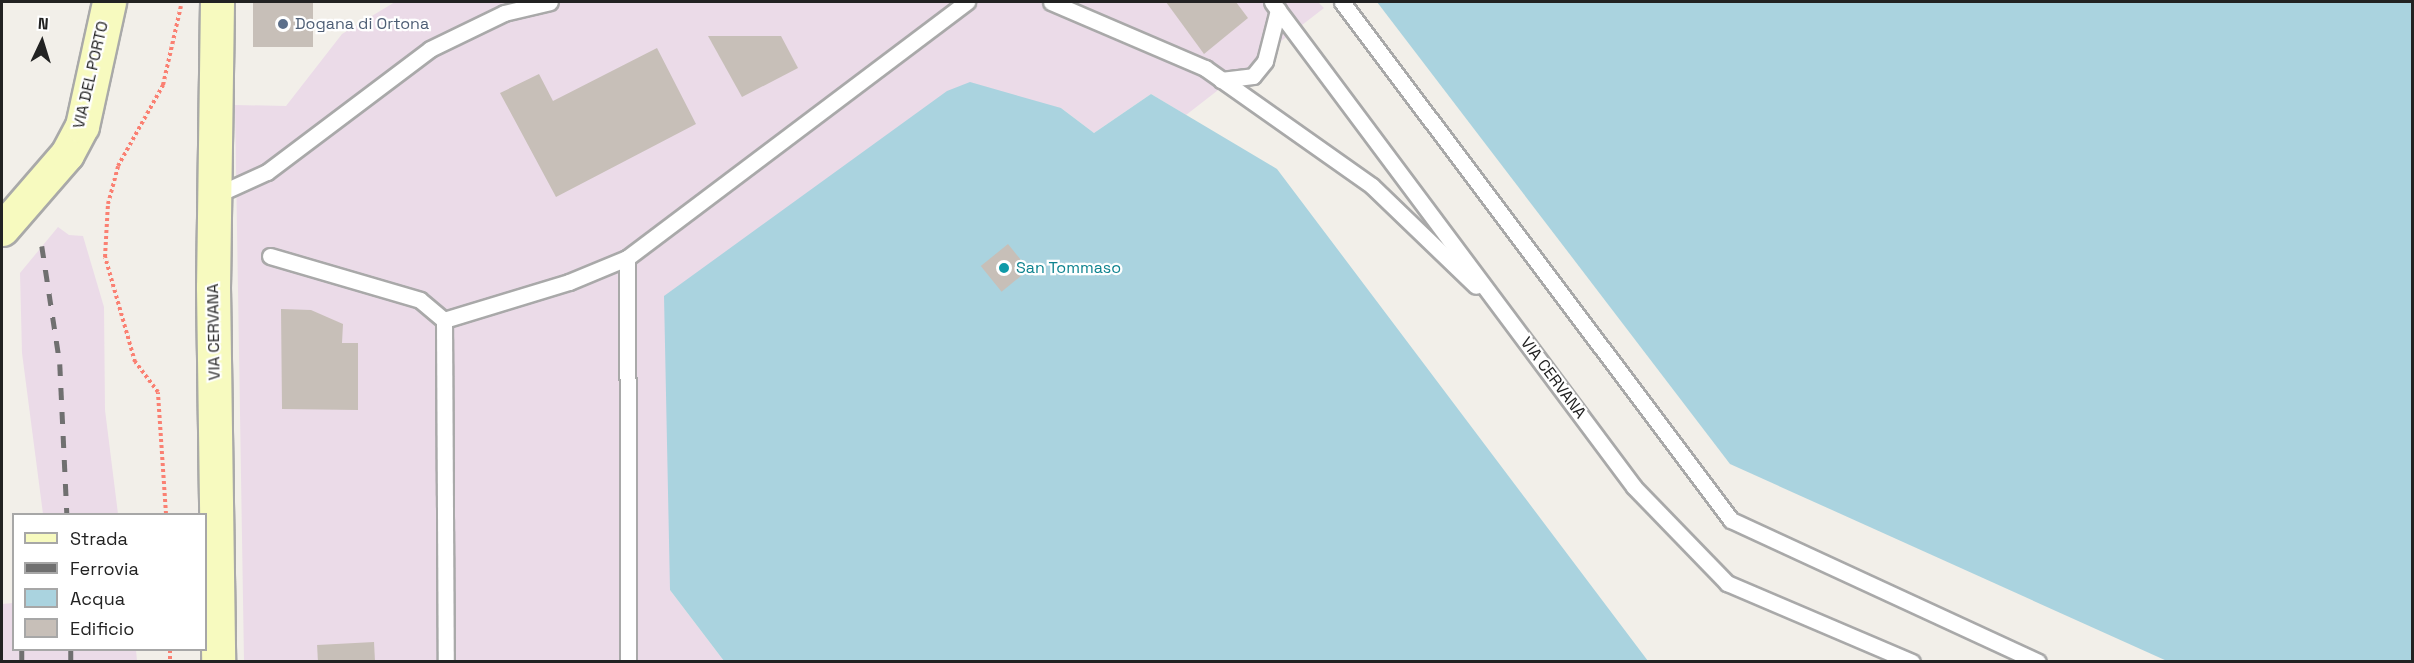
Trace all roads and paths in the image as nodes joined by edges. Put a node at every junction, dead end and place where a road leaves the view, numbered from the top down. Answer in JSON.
{"nodes":[{"id":1,"x":109,"y":2,"type":"edge"},
{"id":2,"x":182,"y":2,"type":"edge"},
{"id":3,"x":217,"y":2,"type":"edge"},
{"id":4,"x":550,"y":2,"type":"edge"},
{"id":5,"x":968,"y":2,"type":"edge"},
{"id":6,"x":1051,"y":2,"type":"edge"},
{"id":7,"x":1342,"y":2,"type":"edge"},
{"id":8,"x":1275,"y":6,"type":"edge"},
{"id":9,"x":1221,"y":80,"type":"junction"},
{"id":10,"x":214,"y":196,"type":"junction"},
{"id":11,"x":2,"y":229,"type":"edge"},
{"id":12,"x":270,"y":256,"type":"dead end"},
{"id":13,"x":627,"y":258,"type":"junction"},
{"id":14,"x":1506,"y":315,"type":"junction"},
{"id":15,"x":444,"y":320,"type":"junction"},
{"id":16,"x":166,"y":513,"type":"edge"},
{"id":17,"x":218,"y":662,"type":"edge"},
{"id":18,"x":446,"y":662,"type":"edge"},
{"id":19,"x":628,"y":662,"type":"edge"},
{"id":20,"x":1912,"y":662,"type":"edge"},
{"id":21,"x":2038,"y":662,"type":"edge"}],
"edges":[{"from":1,"to":11,"type":"street","name":"VIA DEL PORTO"},
{"from":2,"to":16,"type":"path"},
{"from":3,"to":10,"type":"street","name":"VIA CERVANA"},
{"from":4,"to":10,"type":"lane"},
{"from":5,"to":13,"type":"lane"},
{"from":6,"to":9,"type":"lane"},
{"from":7,"to":21,"type":"lane"},
{"from":8,"to":9,"type":"lane"},
{"from":8,"to":14,"type":"lane","name":"VIA CERVANA"},
{"from":9,"to":14,"type":"lane"},
{"from":10,"to":17,"type":"street","name":"VIA CERVANA"},
{"from":12,"to":15,"type":"lane"},
{"from":13,"to":15,"type":"lane"},
{"from":13,"to":19,"type":"lane"},
{"from":14,"to":20,"type":"lane","name":"VIA CERVANA"},
{"from":15,"to":18,"type":"lane"}]}
